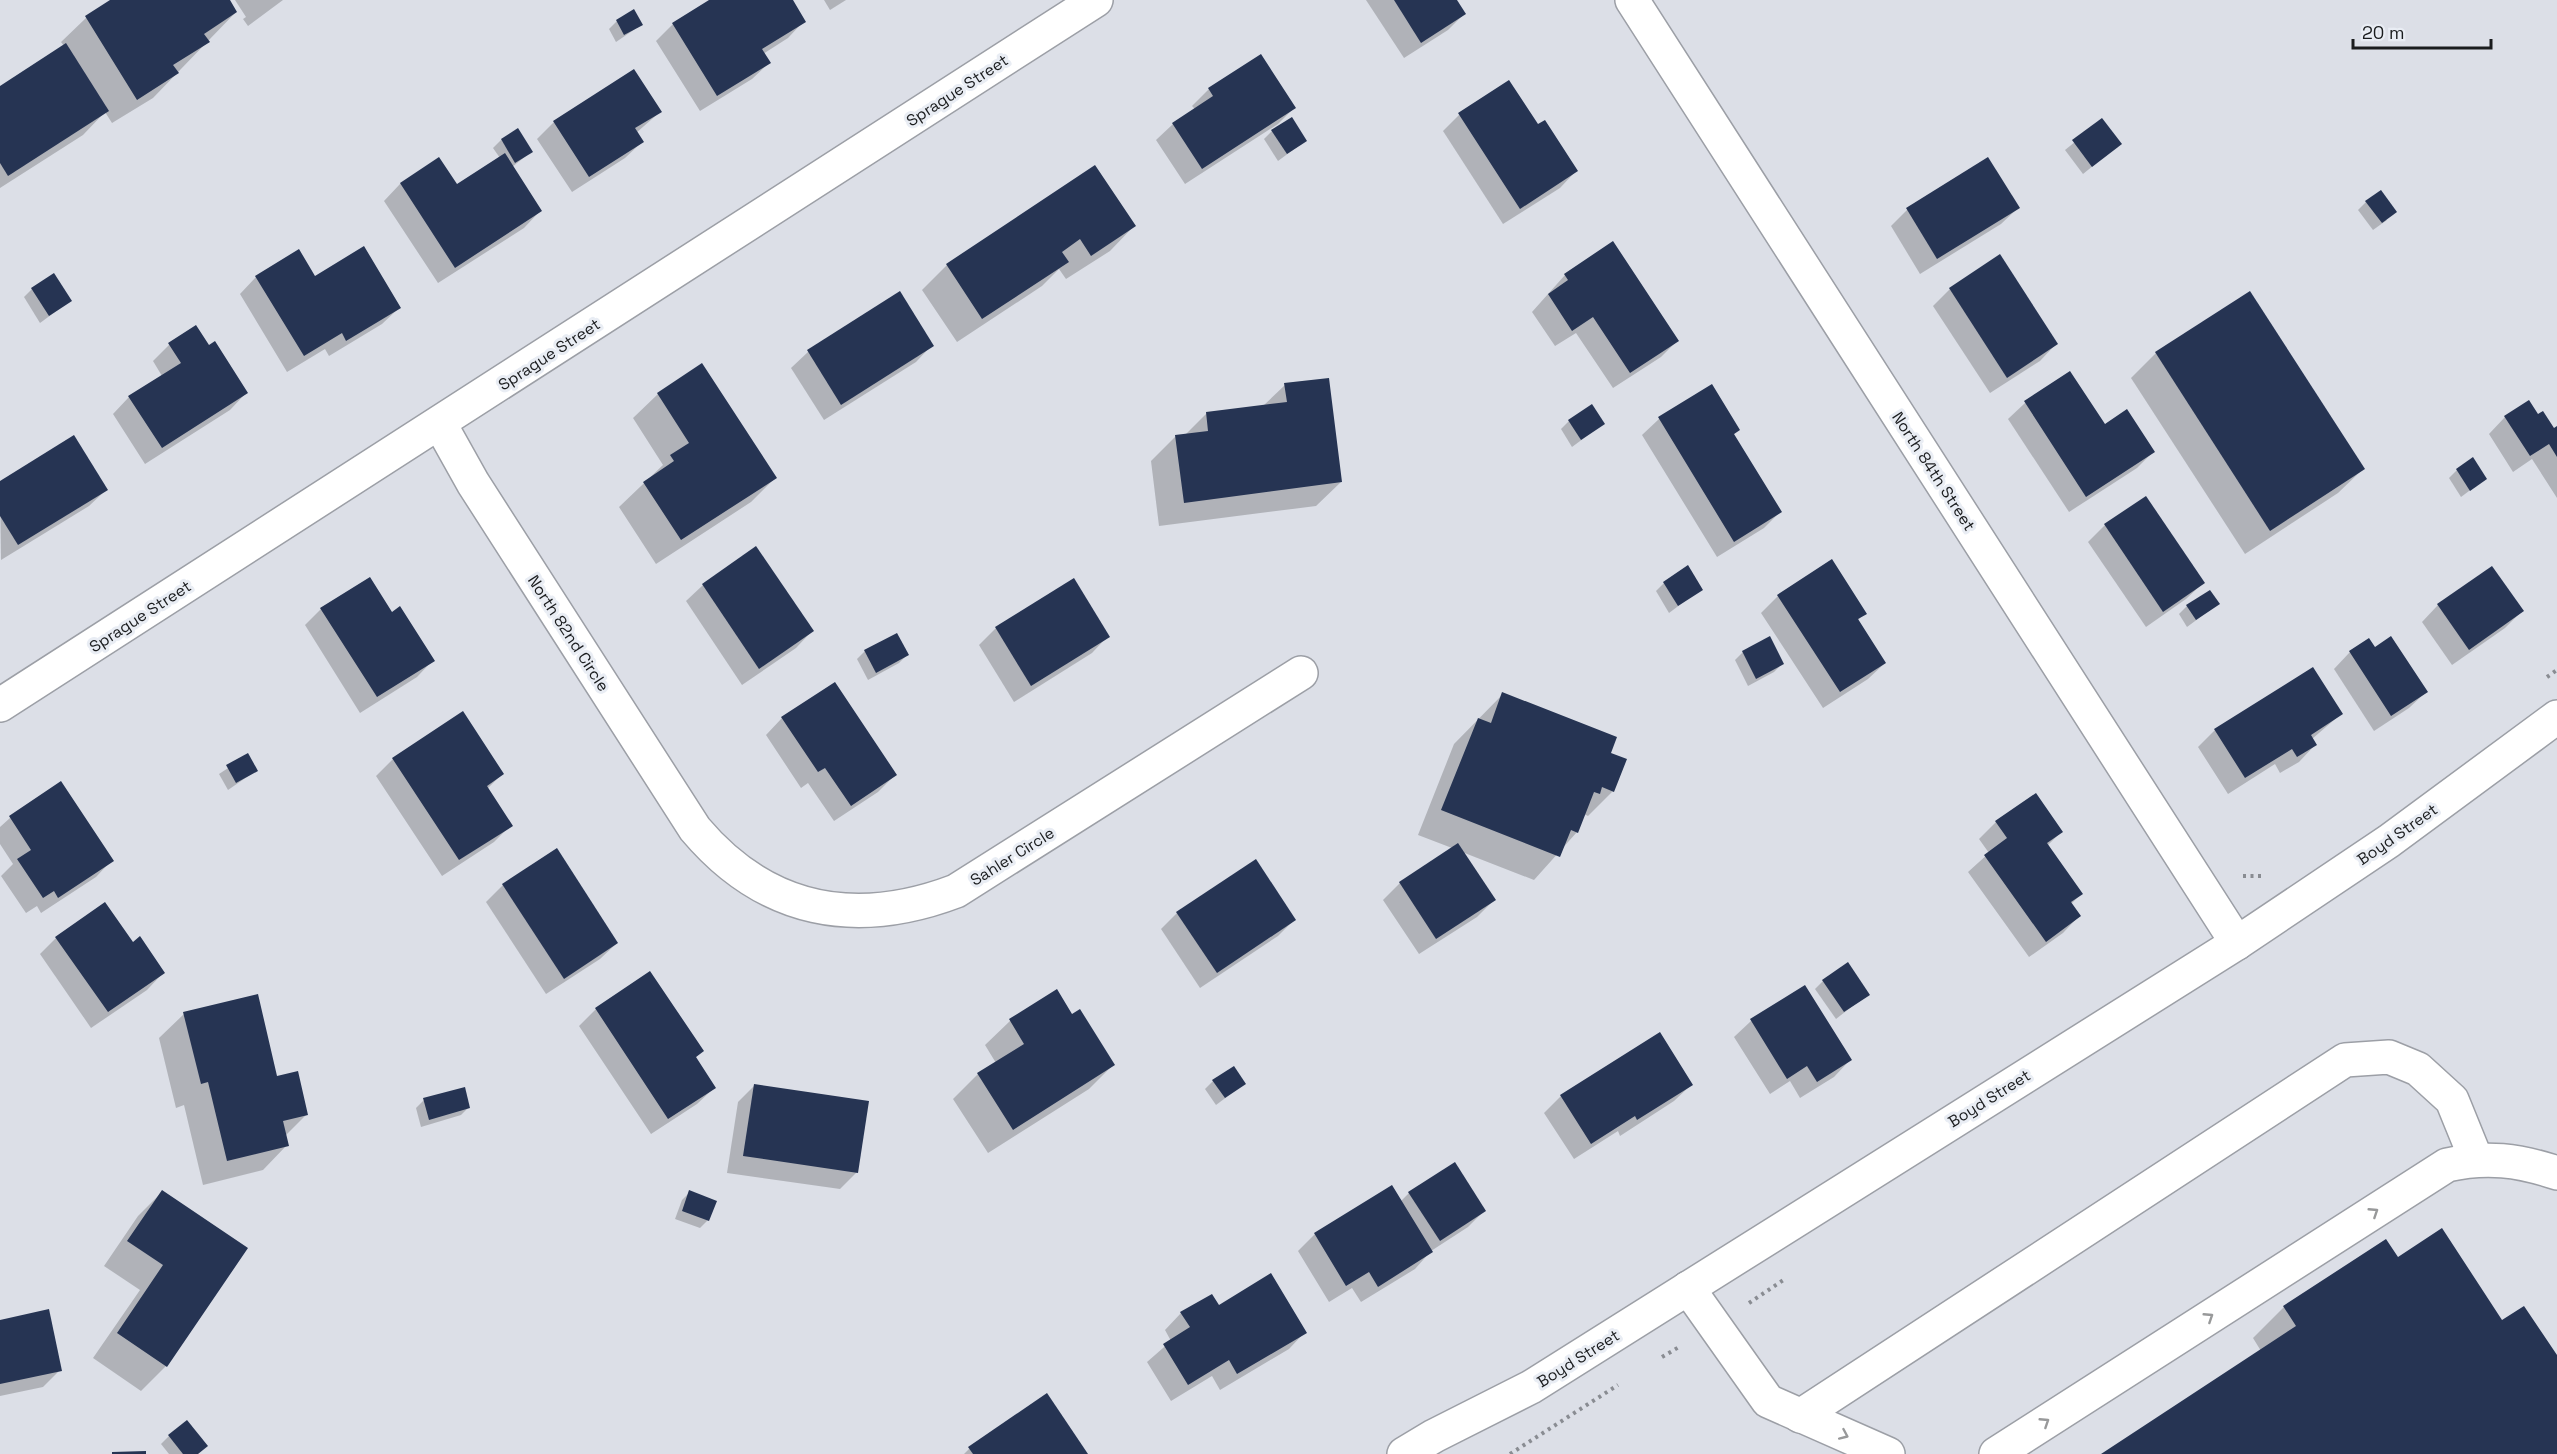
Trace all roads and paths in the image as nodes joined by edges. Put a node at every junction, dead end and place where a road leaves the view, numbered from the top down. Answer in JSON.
{"nodes":[{"id":1,"x":1096,"y":0,"type":"edge"},
{"id":2,"x":1632,"y":0,"type":"edge"},
{"id":3,"x":440,"y":424,"type":"junction"},
{"id":4,"x":1300,"y":673,"type":"dead end"},
{"id":5,"x":0,"y":705,"type":"edge"},
{"id":6,"x":2557,"y":717,"type":"edge"},
{"id":7,"x":704,"y":840,"type":"joint"},
{"id":8,"x":2237,"y":943,"type":"junction"},
{"id":9,"x":2476,"y":1159,"type":"junction"},
{"id":10,"x":2557,"y":1173,"type":"edge"},
{"id":11,"x":1688,"y":1288,"type":"junction"},
{"id":12,"x":1800,"y":1416,"type":"junction"},
{"id":13,"x":1404,"y":1454,"type":"edge"},
{"id":14,"x":1888,"y":1454,"type":"edge"},
{"id":15,"x":1996,"y":1454,"type":"edge"}],
"edges":[{"from":1,"to":3,"type":"street","name":"Sprague Street"},
{"from":2,"to":8,"type":"street","name":"North 84th Street"},
{"from":3,"to":5,"type":"street","name":"Sprague Street"},
{"from":3,"to":7,"type":"street","name":"North 82nd Circle"},
{"from":4,"to":7,"type":"street","name":"Sahler Circle"},
{"from":6,"to":8,"type":"street","name":"Boyd Street"},
{"from":8,"to":11,"type":"street","name":"Boyd Street"},
{"from":9,"to":10,"type":"street"},
{"from":9,"to":12,"type":"street"},
{"from":15,"to":9,"type":"street","one_way":true},
{"from":11,"to":12,"type":"street"},
{"from":11,"to":13,"type":"street","name":"Boyd Street"},
{"from":12,"to":14,"type":"street","one_way":true}]}
